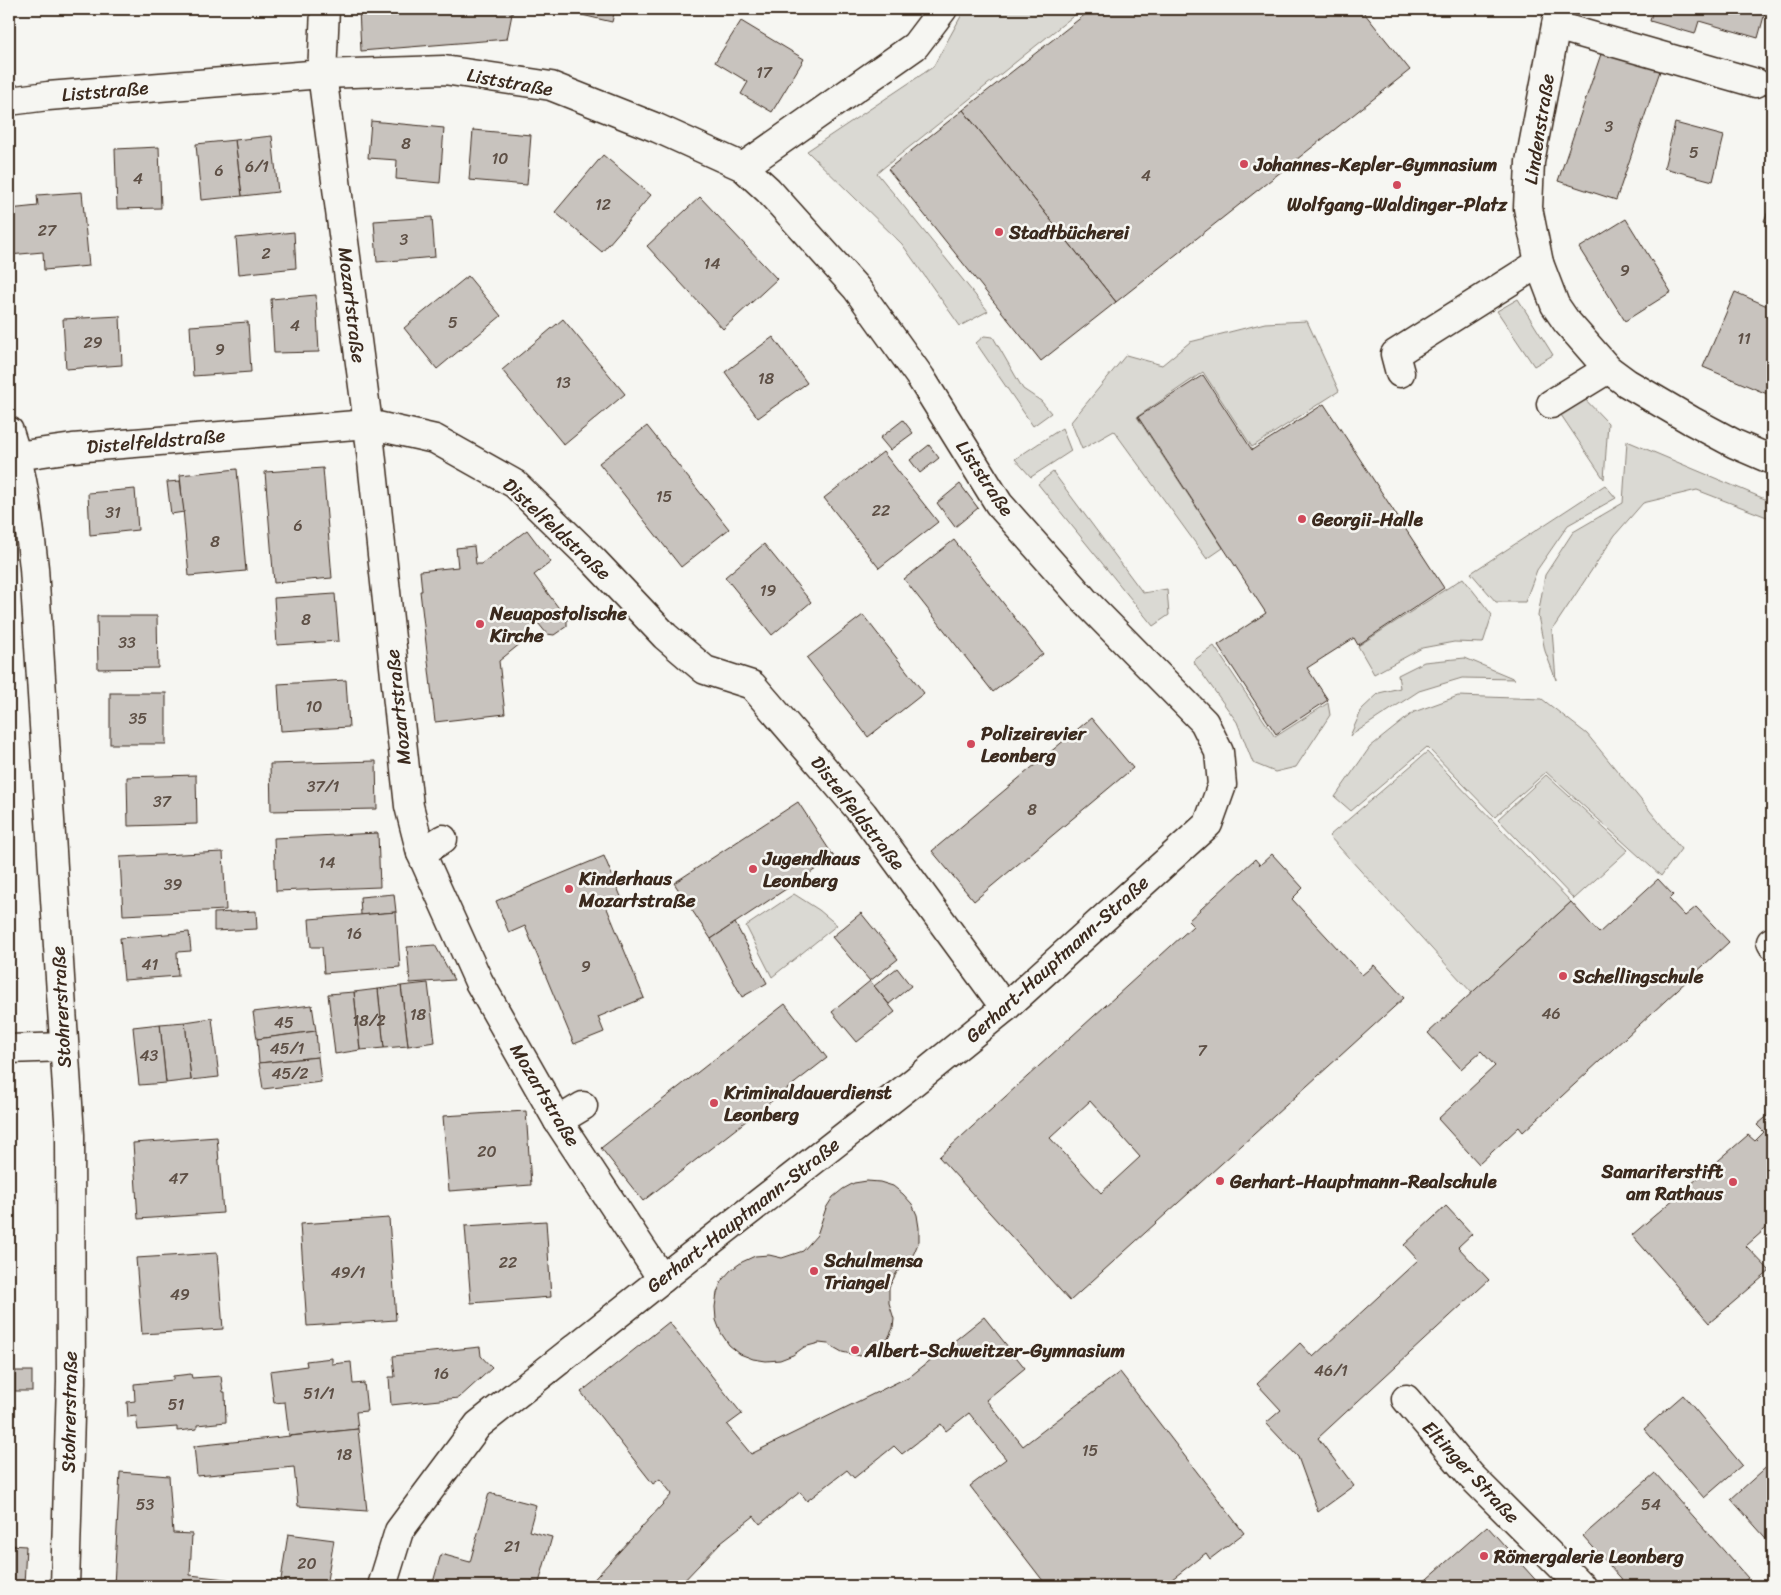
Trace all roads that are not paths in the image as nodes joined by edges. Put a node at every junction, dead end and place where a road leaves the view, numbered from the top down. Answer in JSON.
{"nodes":[{"id":1,"x":326,"y":9,"type":"edge"},
{"id":2,"x":943,"y":9,"type":"edge"},
{"id":3,"x":1557,"y":17,"type":"edge"},
{"id":4,"x":322,"y":74,"type":"junction"},
{"id":5,"x":1756,"y":83,"type":"dead end"},
{"id":6,"x":9,"y":101,"type":"edge"},
{"id":7,"x":743,"y":167,"type":"junction"},
{"id":8,"x":1539,"y":264,"type":"junction"},
{"id":9,"x":1608,"y":369,"type":"junction"},
{"id":10,"x":1400,"y":373,"type":"dead end"},
{"id":11,"x":1552,"y":404,"type":"dead end"},
{"id":12,"x":368,"y":424,"type":"junction"},
{"id":13,"x":9,"y":431,"type":"edge"},
{"id":14,"x":13,"y":457,"type":"edge"},
{"id":15,"x":1772,"y":460,"type":"edge"},
{"id":16,"x":1222,"y":786,"type":"joint"},
{"id":17,"x":1005,"y":1008,"type":"junction"},
{"id":18,"x":64,"y":1047,"type":"junction"},
{"id":19,"x":9,"y":1049,"type":"edge"},
{"id":20,"x":583,"y":1106,"type":"dead end"},
{"id":21,"x":558,"y":1121,"type":"junction"},
{"id":22,"x":662,"y":1278,"type":"junction"},
{"id":23,"x":1406,"y":1399,"type":"dead end"},
{"id":24,"x":65,"y":1586,"type":"edge"},
{"id":25,"x":382,"y":1586,"type":"edge"},
{"id":26,"x":1581,"y":1586,"type":"edge"}],
"edges":[{"from":1,"to":4,"type":"street"},
{"from":2,"to":7,"type":"street"},
{"from":3,"to":5,"type":"street"},
{"from":3,"to":8,"type":"street","name":"Lindenstraße"},
{"from":4,"to":6,"type":"street","name":"Liststraße"},
{"from":4,"to":7,"type":"street","name":"Liststraße"},
{"from":4,"to":12,"type":"street","name":"Mozartstraße"},
{"from":7,"to":16,"type":"street","name":"Liststraße"},
{"from":8,"to":9,"type":"street","name":"Lindenstraße"},
{"from":8,"to":10,"type":"street"},
{"from":9,"to":11,"type":"street"},
{"from":9,"to":15,"type":"street","name":"Lindenstraße"},
{"from":12,"to":14,"type":"street","name":"Distelfeldstraße"},
{"from":12,"to":17,"type":"street","name":"Distelfeldstraße"},
{"from":12,"to":21,"type":"street","name":"Mozartstraße"},
{"from":13,"to":14,"type":"street","name":"Stohrerstraße"},
{"from":14,"to":18,"type":"street","name":"Stohrerstraße"},
{"from":16,"to":17,"type":"street","name":"Gerhart-Hauptmann-Straße"},
{"from":17,"to":22,"type":"street","name":"Gerhart-Hauptmann-Straße"},
{"from":18,"to":19,"type":"street"},
{"from":18,"to":24,"type":"street","name":"Stohrerstraße"},
{"from":20,"to":21,"type":"street"},
{"from":21,"to":22,"type":"street","name":"Mozartstraße"},
{"from":22,"to":25,"type":"street","name":"Gerhart-Hauptmann-Straße"},
{"from":23,"to":26,"type":"street","name":"Eltinger Straße"}]}
